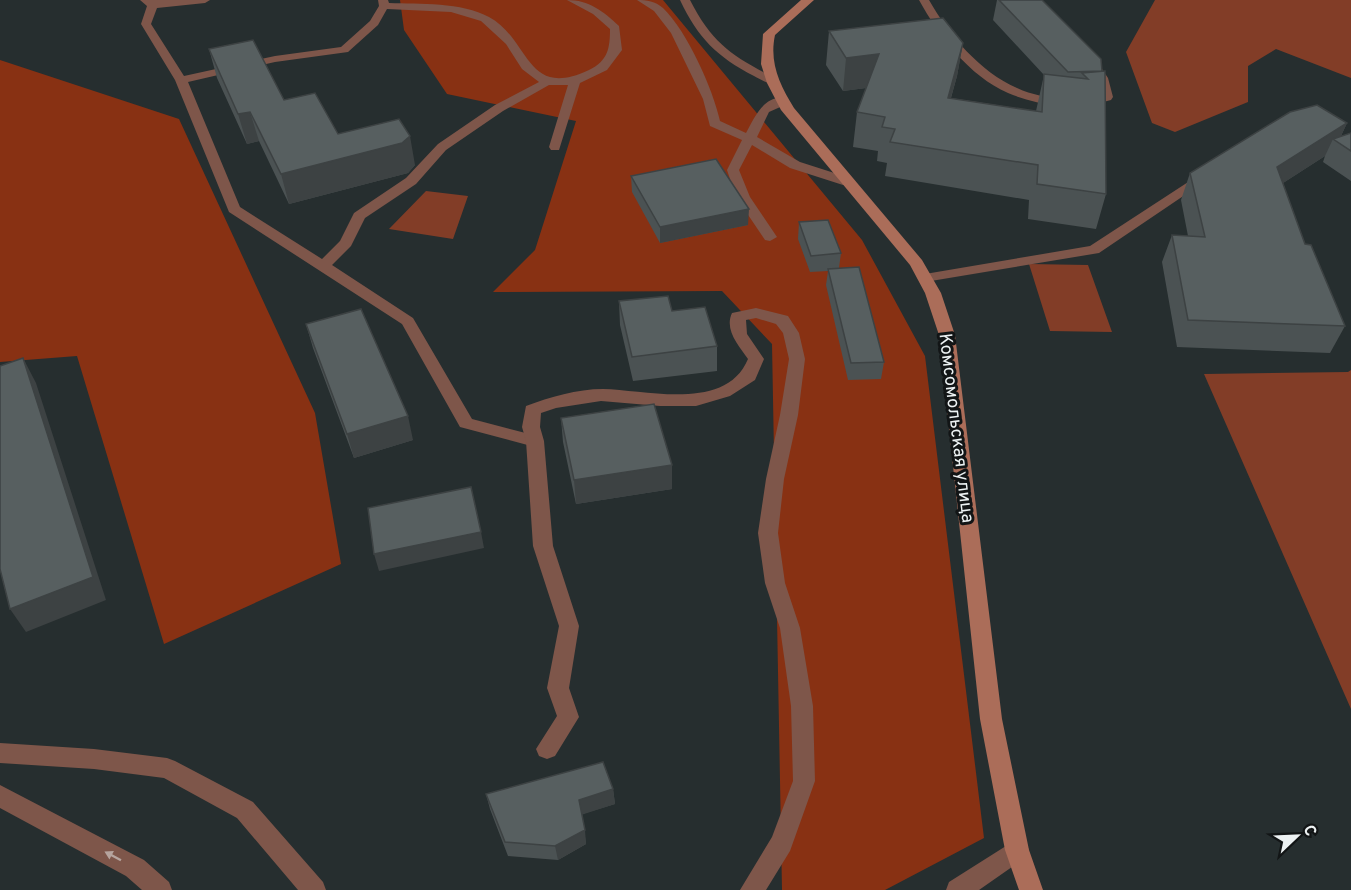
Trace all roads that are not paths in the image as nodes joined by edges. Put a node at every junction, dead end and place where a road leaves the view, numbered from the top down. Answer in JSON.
{"nodes":[{"id":1,"x":205,"y":0,"type":"edge"},
{"id":2,"x":572,"y":0,"type":"edge"},
{"id":3,"x":642,"y":0,"type":"edge"},
{"id":4,"x":685,"y":0,"type":"edge"},
{"id":5,"x":808,"y":0,"type":"edge"},
{"id":6,"x":924,"y":0,"type":"edge"},
{"id":7,"x":149,"y":2,"type":"edge"},
{"id":8,"x":384,"y":3,"type":"edge"},
{"id":9,"x":1087,"y":60,"type":"edge"},
{"id":10,"x":181,"y":80,"type":"junction"},
{"id":11,"x":575,"y":81,"type":"junction"},
{"id":12,"x":772,"y":81,"type":"junction"},
{"id":13,"x":547,"y":82,"type":"junction"},
{"id":14,"x":783,"y":101,"type":"junction"},
{"id":15,"x":751,"y":139,"type":"junction"},
{"id":16,"x":555,"y":147,"type":"dead end"},
{"id":17,"x":1209,"y":172,"type":"edge"},
{"id":18,"x":848,"y":182,"type":"junction"},
{"id":19,"x":770,"y":237,"type":"dead end"},
{"id":20,"x":322,"y":267,"type":"junction"},
{"id":21,"x":925,"y":278,"type":"junction"},
{"id":22,"x":535,"y":441,"type":"junction"},
{"id":23,"x":547,"y":749,"type":"dead end"},
{"id":24,"x":0,"y":753,"type":"edge"},
{"id":25,"x":0,"y":796,"type":"edge"},
{"id":26,"x":1017,"y":850,"type":"junction"},
{"id":27,"x":160,"y":890,"type":"edge"},
{"id":28,"x":314,"y":890,"type":"edge"},
{"id":29,"x":753,"y":890,"type":"edge"},
{"id":30,"x":958,"y":890,"type":"edge"},
{"id":31,"x":1031,"y":890,"type":"edge"}],
"edges":[{"from":1,"to":7,"type":"lane"},
{"from":2,"to":11,"type":"lane"},
{"from":3,"to":15,"type":"lane"},
{"from":4,"to":12,"type":"lane"},
{"from":5,"to":12,"type":"main road","name":"Комсомольская улица"},
{"from":6,"to":9,"type":"lane"},
{"from":7,"to":10,"type":"lane"},
{"from":8,"to":10,"type":"lane"},
{"from":8,"to":13,"type":"lane"},
{"from":10,"to":20,"type":"lane"},
{"from":11,"to":13,"type":"lane"},
{"from":11,"to":16,"type":"lane"},
{"from":12,"to":14,"type":"main road","name":"Комсомольская улица"},
{"from":13,"to":20,"type":"lane"},
{"from":14,"to":15,"type":"lane"},
{"from":14,"to":18,"type":"main road","name":"Комсомольская улица"},
{"from":15,"to":18,"type":"lane"},
{"from":15,"to":19,"type":"lane"},
{"from":17,"to":21,"type":"lane"},
{"from":18,"to":21,"type":"main road","name":"Комсомольская улица"},
{"from":20,"to":22,"type":"lane"},
{"from":21,"to":26,"type":"main road","name":"Комсомольская улица"},
{"from":22,"to":23,"type":"street"},
{"from":22,"to":29,"type":"street"},
{"from":24,"to":28,"type":"street"},
{"from":27,"to":25,"type":"street","one_way":true},
{"from":26,"to":30,"type":"street"},
{"from":26,"to":31,"type":"main road","name":"Комсомольская улица"}]}
